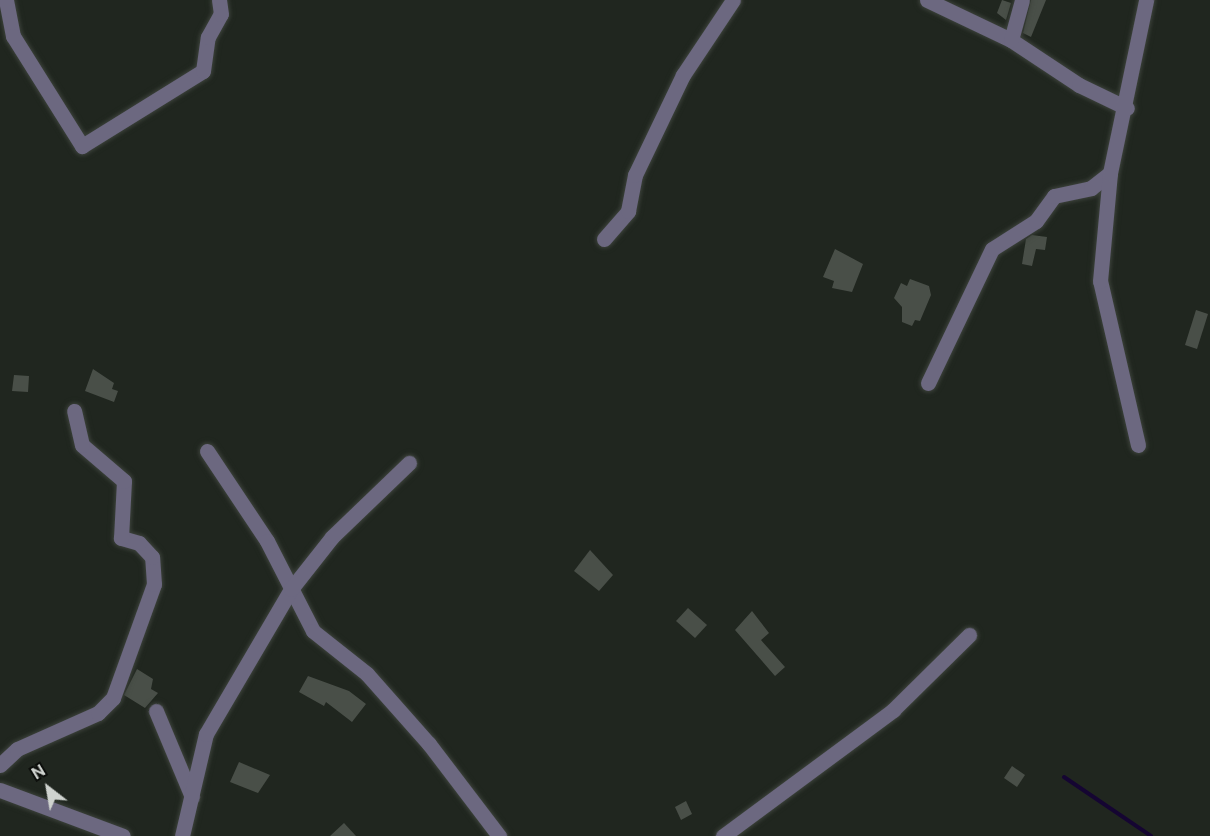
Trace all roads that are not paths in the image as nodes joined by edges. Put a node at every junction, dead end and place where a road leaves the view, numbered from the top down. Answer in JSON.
{"nodes":[{"id":1,"x":6,"y":0,"type":"edge"},
{"id":2,"x":219,"y":0,"type":"edge"},
{"id":3,"x":734,"y":0,"type":"edge"},
{"id":4,"x":927,"y":0,"type":"edge"},
{"id":5,"x":1022,"y":0,"type":"edge"},
{"id":6,"x":1146,"y":0,"type":"edge"},
{"id":7,"x":1011,"y":40,"type":"junction"},
{"id":8,"x":1127,"y":108,"type":"junction"},
{"id":9,"x":1110,"y":172,"type":"junction"},
{"id":10,"x":604,"y":240,"type":"dead end"},
{"id":11,"x":928,"y":383,"type":"dead end"},
{"id":12,"x":74,"y":411,"type":"dead end"},
{"id":13,"x":1138,"y":445,"type":"dead end"},
{"id":14,"x":207,"y":451,"type":"dead end"},
{"id":15,"x":409,"y":463,"type":"dead end"},
{"id":16,"x":291,"y":589,"type":"junction"},
{"id":17,"x":969,"y":635,"type":"dead end"},
{"id":18,"x":156,"y":711,"type":"dead end"},
{"id":19,"x":0,"y":765,"type":"edge"},
{"id":20,"x":2,"y":796,"type":"edge"},
{"id":21,"x":192,"y":797,"type":"junction"},
{"id":22,"x":123,"y":836,"type":"edge"},
{"id":23,"x":182,"y":836,"type":"edge"},
{"id":24,"x":499,"y":836,"type":"edge"},
{"id":25,"x":723,"y":836,"type":"edge"}],
"edges":[{"from":1,"to":2,"type":"street"},
{"from":3,"to":10,"type":"street"},
{"from":4,"to":7,"type":"street"},
{"from":5,"to":7,"type":"street"},
{"from":6,"to":8,"type":"street"},
{"from":7,"to":8,"type":"street"},
{"from":8,"to":9,"type":"street"},
{"from":9,"to":11,"type":"street"},
{"from":9,"to":13,"type":"street"},
{"from":12,"to":19,"type":"street"},
{"from":14,"to":16,"type":"street"},
{"from":15,"to":16,"type":"street"},
{"from":16,"to":21,"type":"street"},
{"from":16,"to":24,"type":"street"},
{"from":17,"to":25,"type":"street"},
{"from":18,"to":21,"type":"street"},
{"from":20,"to":22,"type":"street"},
{"from":21,"to":23,"type":"street"}]}
